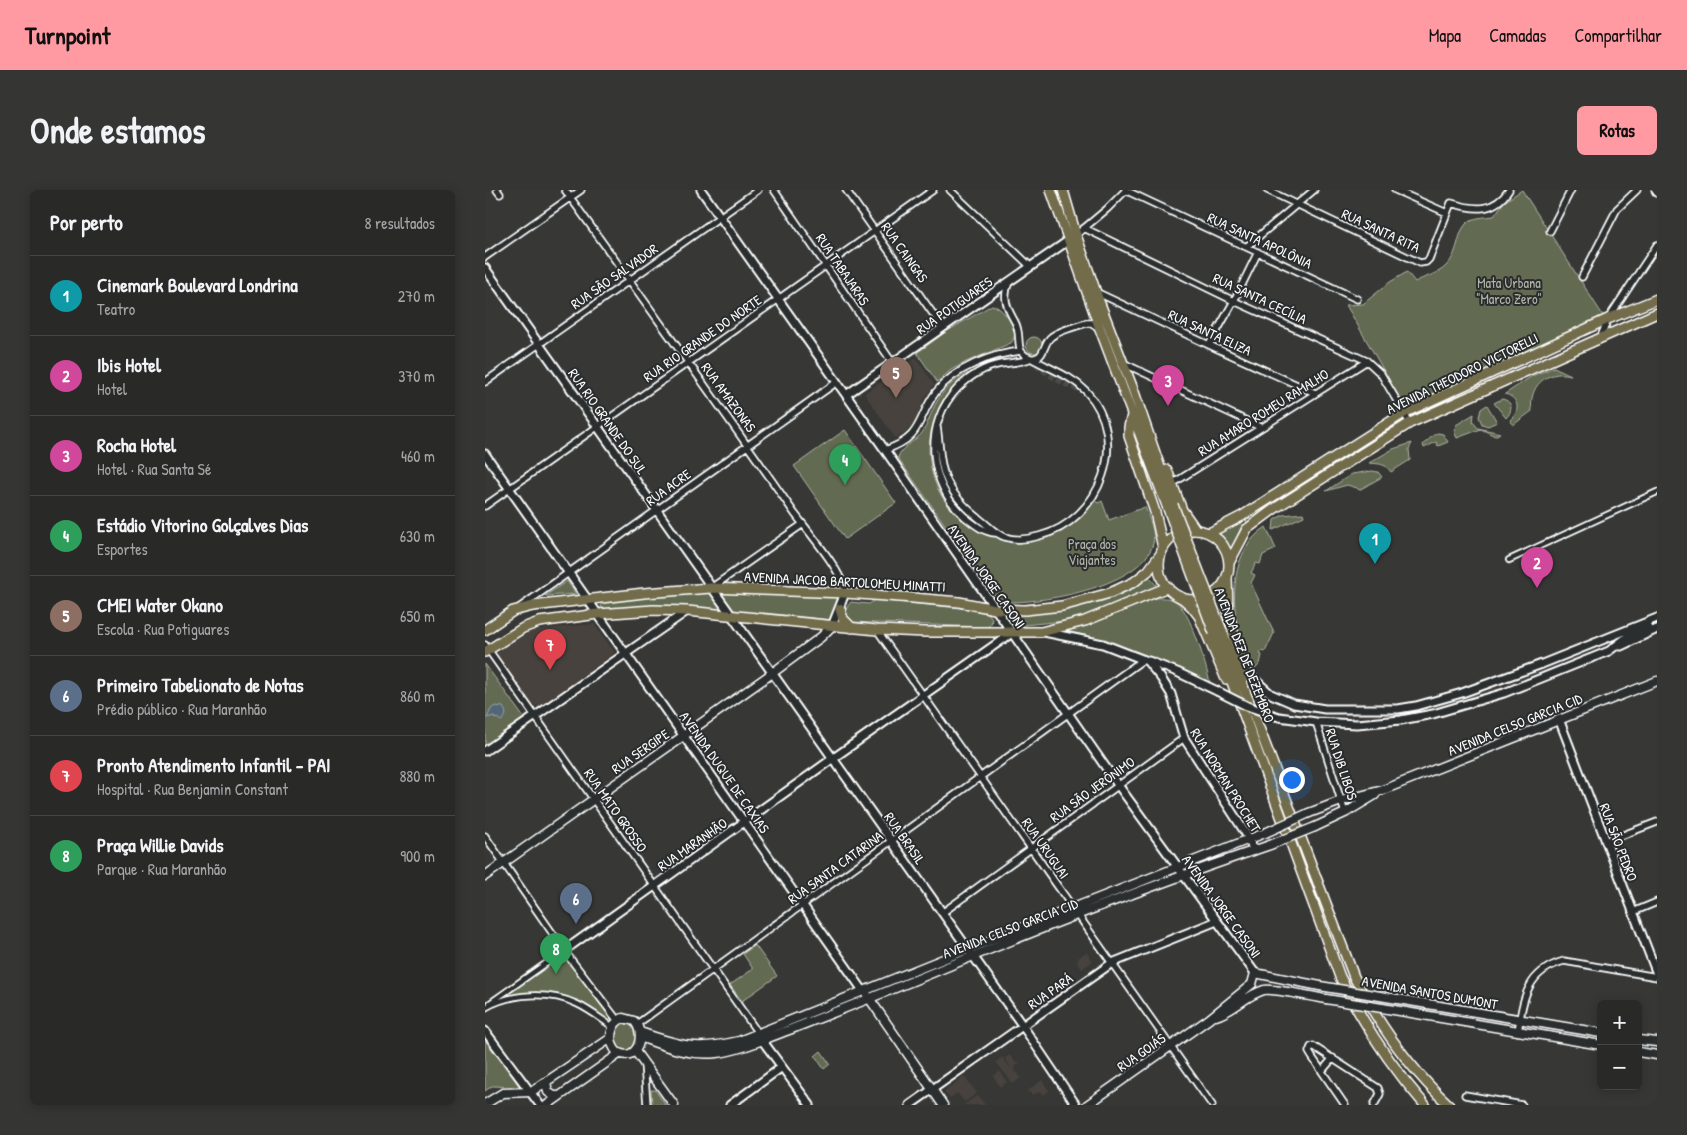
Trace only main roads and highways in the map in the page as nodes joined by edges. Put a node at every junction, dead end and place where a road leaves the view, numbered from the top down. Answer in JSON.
{"nodes":[{"id":1,"x":1051,"y":190,"type":"edge"},
{"id":2,"x":1063,"y":190,"type":"edge"},
{"id":3,"x":1073,"y":237,"type":"junction"},
{"id":4,"x":1657,"y":299,"type":"edge"},
{"id":5,"x":1657,"y":313,"type":"edge"},
{"id":6,"x":1136,"y":414,"type":"junction"},
{"id":7,"x":1196,"y":530,"type":"junction"},
{"id":8,"x":1209,"y":534,"type":"junction"},
{"id":9,"x":1162,"y":552,"type":"junction"},
{"id":10,"x":1229,"y":563,"type":"junction"},
{"id":11,"x":1227,"y":576,"type":"junction"},
{"id":12,"x":1168,"y":588,"type":"junction"},
{"id":13,"x":1181,"y":597,"type":"junction"},
{"id":14,"x":840,"y":608,"type":"road end"},
{"id":15,"x":832,"y":626,"type":"junction"},
{"id":16,"x":852,"y":628,"type":"junction"},
{"id":17,"x":485,"y":630,"type":"edge"},
{"id":18,"x":1218,"y":632,"type":"junction"},
{"id":19,"x":486,"y":649,"type":"edge"},
{"id":20,"x":1657,"y":681,"type":"edge"},
{"id":21,"x":1245,"y":694,"type":"junction"},
{"id":22,"x":1239,"y":702,"type":"junction"},
{"id":23,"x":1383,"y":790,"type":"junction"},
{"id":24,"x":1318,"y":810,"type":"junction"},
{"id":25,"x":1318,"y":826,"type":"junction"},
{"id":26,"x":485,"y":876,"type":"edge"},
{"id":27,"x":1122,"y":889,"type":"junction"},
{"id":28,"x":1123,"y":898,"type":"junction"},
{"id":29,"x":1103,"y":901,"type":"junction"},
{"id":30,"x":1028,"y":925,"type":"junction"},
{"id":31,"x":1031,"y":934,"type":"junction"},
{"id":32,"x":927,"y":970,"type":"junction"},
{"id":33,"x":1255,"y":974,"type":"joint"},
{"id":34,"x":897,"y":983,"type":"junction"},
{"id":35,"x":1265,"y":990,"type":"joint"},
{"id":36,"x":865,"y":992,"type":"junction"},
{"id":37,"x":870,"y":999,"type":"junction"},
{"id":38,"x":1209,"y":1019,"type":"junction"},
{"id":39,"x":639,"y":1031,"type":"junction"},
{"id":40,"x":1597,"y":1032,"type":"edge"},
{"id":41,"x":760,"y":1037,"type":"junction"},
{"id":42,"x":611,"y":1038,"type":"junction"},
{"id":43,"x":1642,"y":1040,"type":"edge"},
{"id":44,"x":1657,"y":1042,"type":"edge"},
{"id":45,"x":1597,"y":1044,"type":"edge"},
{"id":46,"x":635,"y":1051,"type":"junction"},
{"id":47,"x":1642,"y":1053,"type":"edge"},
{"id":48,"x":619,"y":1054,"type":"junction"},
{"id":49,"x":1657,"y":1055,"type":"edge"},
{"id":50,"x":546,"y":1082,"type":"junction"},
{"id":51,"x":559,"y":1096,"type":"junction"},
{"id":52,"x":485,"y":1104,"type":"edge"},
{"id":53,"x":547,"y":1105,"type":"edge"},
{"id":54,"x":674,"y":1105,"type":"edge"},
{"id":55,"x":943,"y":1105,"type":"edge"},
{"id":56,"x":1087,"y":1105,"type":"edge"},
{"id":57,"x":1425,"y":1105,"type":"edge"},
{"id":58,"x":1449,"y":1105,"type":"edge"}],
"edges":[{"from":1,"to":3,"type":"main road","name":"AVENIDA DEZ DE DEZEMBRO"},
{"from":2,"to":3,"type":"main road","name":"AVENIDA DEZ DE DEZEMBRO"},
{"from":3,"to":6,"type":"main road","name":"AVENIDA DEZ DE DEZEMBRO"},
{"from":3,"to":6,"type":"main road","name":"AVENIDA DEZ DE DEZEMBRO"},
{"from":4,"to":8,"type":"main road","name":"AVENIDA THEODORO VICTORELLI"},
{"from":5,"to":10,"type":"main road","name":"AVENIDA THEODORO VICTORELLI"},
{"from":6,"to":7,"type":"main road"},
{"from":6,"to":9,"type":"main road"},
{"from":6,"to":18,"type":"main road","name":"AVENIDA DEZ DE DEZEMBRO","bridge":true},
{"from":7,"to":8,"type":"main road"},
{"from":7,"to":9,"type":"main road"},
{"from":8,"to":10,"type":"main road"},
{"from":9,"to":12,"type":"main road"},
{"from":9,"to":17,"type":"main road","name":"AVENIDA JACOB BARTOLOMEU MINATTI"},
{"from":10,"to":11,"type":"main road"},
{"from":11,"to":13,"type":"main road"},
{"from":11,"to":21,"type":"main road"},
{"from":12,"to":13,"type":"main road"},
{"from":12,"to":16,"type":"main road"},
{"from":13,"to":22,"type":"main road"},
{"from":14,"to":16,"type":"main road"},
{"from":15,"to":16,"type":"main road"},
{"from":15,"to":19,"type":"main road"},
{"from":15,"to":26,"type":"main road","name":"RUA SERGIPE"},
{"from":18,"to":21,"type":"main road","name":"AVENIDA DEZ DE DEZEMBRO"},
{"from":18,"to":22,"type":"main road","name":"AVENIDA DEZ DE DEZEMBRO"},
{"from":20,"to":23,"type":"main road","name":"AVENIDA CELSO GARCIA CID"},
{"from":21,"to":58,"type":"main road","name":"AVENIDA DEZ DE DEZEMBRO"},
{"from":22,"to":57,"type":"main road","name":"AVENIDA DEZ DE DEZEMBRO"},
{"from":23,"to":24,"type":"main road","name":"AVENIDA CELSO GARCIA CID"},
{"from":23,"to":25,"type":"main road","name":"AVENIDA CELSO GARCIA CID"},
{"from":24,"to":25,"type":"main road"},
{"from":24,"to":27,"type":"main road","name":"AVENIDA CELSO GARCIA CID","bridge":true},
{"from":25,"to":28,"type":"main road","name":"AVENIDA CELSO GARCIA CID","bridge":true},
{"from":27,"to":28,"type":"main road"},
{"from":27,"to":29,"type":"main road","name":"AVENIDA CELSO GARCIA CID"},
{"from":28,"to":29,"type":"main road","name":"AVENIDA CELSO GARCIA CID"},
{"from":29,"to":30,"type":"main road","name":"AVENIDA CELSO GARCIA CID"},
{"from":29,"to":31,"type":"main road","name":"AVENIDA CELSO GARCIA CID"},
{"from":30,"to":31,"type":"main road"},
{"from":30,"to":32,"type":"main road","name":"AVENIDA CELSO GARCIA CID"},
{"from":31,"to":32,"type":"main road","name":"AVENIDA CELSO GARCIA CID"},
{"from":32,"to":34,"type":"main road","name":"AVENIDA CELSO GARCIA CID"},
{"from":33,"to":38,"type":"main road","name":"RUA GOIÁS"},
{"from":33,"to":40,"type":"main road","name":"AVENIDA SANTOS DUMONT","bridge":true},
{"from":34,"to":36,"type":"main road","name":"AVENIDA CELSO GARCIA CID"},
{"from":34,"to":37,"type":"main road","name":"AVENIDA CELSO GARCIA CID"},
{"from":35,"to":38,"type":"main road","name":"RUA GOIÁS"},
{"from":35,"to":45,"type":"main road","name":"AVENIDA SANTOS DUMONT","bridge":true},
{"from":36,"to":37,"type":"main road","name":"AVENIDA DUQUE DE CAXIAS"},
{"from":36,"to":41,"type":"main road","name":"AVENIDA CELSO GARCIA CID"},
{"from":37,"to":41,"type":"main road","name":"AVENIDA CELSO GARCIA CID"},
{"from":37,"to":55,"type":"main road","name":"AVENIDA DUQUE DE CAXIAS"},
{"from":38,"to":56,"type":"main road","name":"RUA GOIÁS"},
{"from":39,"to":41,"type":"main road","name":"AVENIDA CELSO GARCIA CID"},
{"from":39,"to":42,"type":"main road"},
{"from":39,"to":46,"type":"main road"},
{"from":42,"to":48,"type":"main road"},
{"from":42,"to":50,"type":"main road"},
{"from":43,"to":44,"type":"main road"},
{"from":46,"to":48,"type":"main road"},
{"from":46,"to":54,"type":"main road"},
{"from":47,"to":49,"type":"main road"},
{"from":48,"to":51,"type":"main road"},
{"from":50,"to":51,"type":"main road"},
{"from":50,"to":52,"type":"main road"},
{"from":51,"to":53,"type":"main road"}]}
